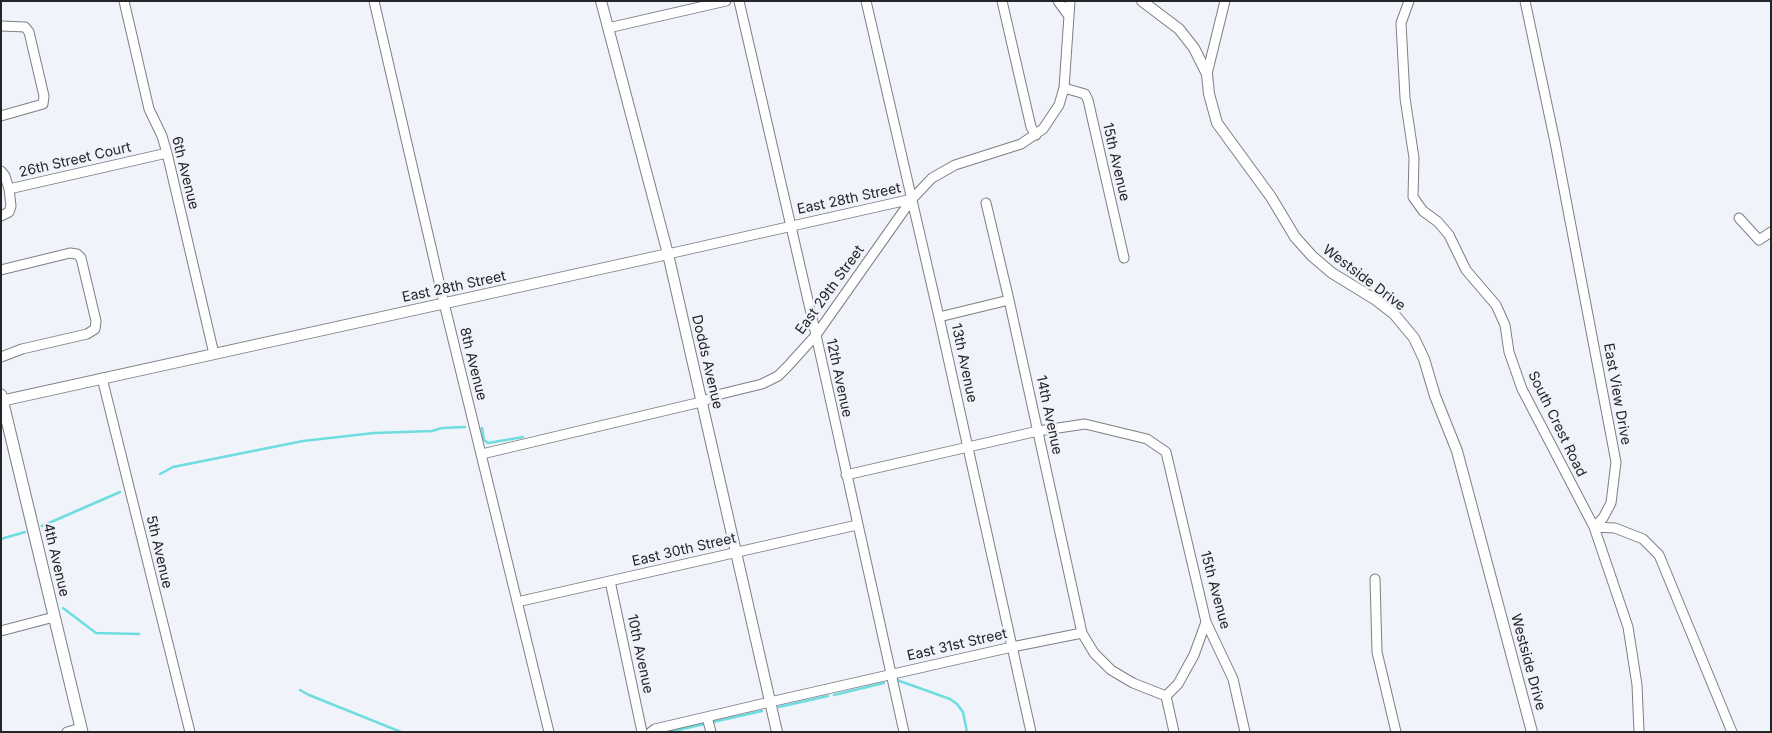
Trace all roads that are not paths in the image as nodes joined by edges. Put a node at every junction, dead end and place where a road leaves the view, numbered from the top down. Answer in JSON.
{"nodes":[{"id":1,"x":124,"y":1,"type":"edge"},
{"id":2,"x":374,"y":1,"type":"edge"},
{"id":3,"x":601,"y":1,"type":"edge"},
{"id":4,"x":726,"y":1,"type":"edge"},
{"id":5,"x":739,"y":1,"type":"edge"},
{"id":6,"x":866,"y":1,"type":"edge"},
{"id":7,"x":1002,"y":1,"type":"edge"},
{"id":8,"x":1058,"y":1,"type":"edge"},
{"id":9,"x":1070,"y":1,"type":"edge"},
{"id":10,"x":1142,"y":1,"type":"edge"},
{"id":11,"x":1225,"y":1,"type":"edge"},
{"id":12,"x":1409,"y":1,"type":"edge"},
{"id":13,"x":1525,"y":1,"type":"edge"},
{"id":14,"x":1068,"y":15,"type":"junction"},
{"id":15,"x":1,"y":26,"type":"edge"},
{"id":16,"x":608,"y":28,"type":"junction"},
{"id":17,"x":1207,"y":74,"type":"junction"},
{"id":18,"x":1064,"y":88,"type":"junction"},
{"id":19,"x":1,"y":116,"type":"edge"},
{"id":20,"x":1036,"y":135,"type":"junction"},
{"id":21,"x":167,"y":153,"type":"junction"},
{"id":22,"x":1,"y":171,"type":"edge"},
{"id":23,"x":9,"y":189,"type":"junction"},
{"id":24,"x":912,"y":199,"type":"junction"},
{"id":25,"x":986,"y":203,"type":"dead end"},
{"id":26,"x":5,"y":214,"type":"edge"},
{"id":27,"x":1739,"y":218,"type":"dead end"},
{"id":28,"x":790,"y":226,"type":"junction"},
{"id":29,"x":1771,"y":232,"type":"edge"},
{"id":30,"x":668,"y":254,"type":"junction"},
{"id":31,"x":1124,"y":258,"type":"dead end"},
{"id":32,"x":1,"y":270,"type":"edge"},
{"id":33,"x":1009,"y":300,"type":"junction"},
{"id":34,"x":444,"y":303,"type":"junction"},
{"id":35,"x":939,"y":317,"type":"junction"},
{"id":36,"x":816,"y":335,"type":"junction"},
{"id":37,"x":214,"y":354,"type":"junction"},
{"id":38,"x":1,"y":357,"type":"edge"},
{"id":39,"x":102,"y":378,"type":"junction"},
{"id":40,"x":2,"y":399,"type":"edge"},
{"id":41,"x":701,"y":402,"type":"junction"},
{"id":42,"x":1038,"y":431,"type":"junction"},
{"id":43,"x":968,"y":447,"type":"junction"},
{"id":44,"x":482,"y":454,"type":"junction"},
{"id":45,"x":846,"y":475,"type":"junction"},
{"id":46,"x":858,"y":525,"type":"junction"},
{"id":47,"x":1594,"y":527,"type":"junction"},
{"id":48,"x":736,"y":552,"type":"junction"},
{"id":49,"x":1374,"y":579,"type":"dead end"},
{"id":50,"x":610,"y":582,"type":"junction"},
{"id":51,"x":517,"y":602,"type":"junction"},
{"id":52,"x":54,"y":617,"type":"junction"},
{"id":53,"x":1206,"y":622,"type":"junction"},
{"id":54,"x":1,"y":630,"type":"edge"},
{"id":55,"x":1082,"y":633,"type":"junction"},
{"id":56,"x":1012,"y":646,"type":"junction"},
{"id":57,"x":891,"y":674,"type":"junction"},
{"id":58,"x":1166,"y":696,"type":"junction"},
{"id":59,"x":770,"y":702,"type":"junction"},
{"id":60,"x":707,"y":717,"type":"junction"},
{"id":61,"x":82,"y":730,"type":"edge"},
{"id":62,"x":654,"y":731,"type":"edge"},
{"id":63,"x":67,"y":732,"type":"edge"},
{"id":64,"x":190,"y":732,"type":"edge"},
{"id":65,"x":549,"y":732,"type":"edge"},
{"id":66,"x":642,"y":732,"type":"edge"},
{"id":67,"x":711,"y":732,"type":"edge"},
{"id":68,"x":776,"y":732,"type":"edge"},
{"id":69,"x":904,"y":732,"type":"edge"},
{"id":70,"x":1031,"y":732,"type":"edge"},
{"id":71,"x":1174,"y":732,"type":"edge"},
{"id":72,"x":1244,"y":732,"type":"edge"},
{"id":73,"x":1396,"y":732,"type":"edge"},
{"id":74,"x":1532,"y":732,"type":"edge"},
{"id":75,"x":1639,"y":732,"type":"edge"},
{"id":76,"x":1732,"y":732,"type":"edge"}],
"edges":[{"from":1,"to":21,"type":"street","name":"6th Avenue"},
{"from":2,"to":34,"type":"street","name":"8th Avenue"},
{"from":3,"to":16,"type":"street","name":"Dodds Avenue"},
{"from":4,"to":16,"type":"street"},
{"from":5,"to":28,"type":"street","name":"12th Avenue"},
{"from":6,"to":24,"type":"street","name":"13th Avenue"},
{"from":7,"to":20,"type":"street"},
{"from":8,"to":14,"type":"street"},
{"from":9,"to":14,"type":"street","name":"East 29th Street"},
{"from":10,"to":17,"type":"street","name":"Westside Drive"},
{"from":11,"to":17,"type":"street"},
{"from":12,"to":47,"type":"street","name":"South Crest Road"},
{"from":13,"to":47,"type":"street","name":"East View Drive"},
{"from":14,"to":18,"type":"street","name":"East 29th Street"},
{"from":15,"to":19,"type":"street"},
{"from":16,"to":30,"type":"street","name":"Dodds Avenue"},
{"from":17,"to":74,"type":"street","name":"Westside Drive"},
{"from":18,"to":20,"type":"street","name":"East 29th Street"},
{"from":18,"to":31,"type":"street","name":"15th Avenue"},
{"from":20,"to":24,"type":"street","name":"East 29th Street"},
{"from":21,"to":23,"type":"street","name":"26th Street Court"},
{"from":21,"to":37,"type":"street","name":"6th Avenue"},
{"from":22,"to":23,"type":"street","name":"26th Street Court"},
{"from":23,"to":26,"type":"street"},
{"from":24,"to":28,"type":"street","name":"East 28th Street"},
{"from":24,"to":35,"type":"street","name":"13th Avenue"},
{"from":24,"to":36,"type":"street","name":"East 29th Street"},
{"from":25,"to":33,"type":"street","name":"14th Avenue"},
{"from":27,"to":29,"type":"street"},
{"from":28,"to":30,"type":"street","name":"East 28th Street"},
{"from":28,"to":36,"type":"street","name":"12th Avenue"},
{"from":30,"to":34,"type":"street","name":"East 28th Street"},
{"from":30,"to":41,"type":"street","name":"Dodds Avenue"},
{"from":32,"to":38,"type":"street"},
{"from":33,"to":35,"type":"street"},
{"from":33,"to":42,"type":"street","name":"14th Avenue"},
{"from":34,"to":37,"type":"street","name":"East 28th Street"},
{"from":34,"to":44,"type":"street","name":"8th Avenue"},
{"from":35,"to":43,"type":"street","name":"13th Avenue"},
{"from":36,"to":41,"type":"street","name":"East 29th Street"},
{"from":36,"to":45,"type":"street","name":"12th Avenue"},
{"from":37,"to":39,"type":"street","name":"East 28th Street"},
{"from":39,"to":40,"type":"street","name":"East 28th Street"},
{"from":39,"to":64,"type":"street","name":"5th Avenue"},
{"from":40,"to":52,"type":"main road","name":"4th Avenue"},
{"from":41,"to":44,"type":"street","name":"East 29th Street"},
{"from":41,"to":48,"type":"street","name":"Dodds Avenue"},
{"from":42,"to":43,"type":"street"},
{"from":42,"to":53,"type":"street","name":"15th Avenue"},
{"from":42,"to":55,"type":"street","name":"14th Avenue"},
{"from":43,"to":45,"type":"street"},
{"from":43,"to":56,"type":"street","name":"13th Avenue"},
{"from":44,"to":51,"type":"street","name":"8th Avenue"},
{"from":45,"to":46,"type":"street","name":"12th Avenue"},
{"from":46,"to":48,"type":"street","name":"East 30th Street"},
{"from":46,"to":57,"type":"street","name":"12th Avenue"},
{"from":47,"to":75,"type":"street","name":"South Crest Road"},
{"from":47,"to":76,"type":"street"},
{"from":48,"to":50,"type":"street","name":"East 30th Street"},
{"from":48,"to":59,"type":"street","name":"Dodds Avenue"},
{"from":49,"to":73,"type":"street"},
{"from":50,"to":51,"type":"street","name":"East 30th Street"},
{"from":50,"to":66,"type":"street","name":"10th Avenue"},
{"from":51,"to":65,"type":"street","name":"8th Avenue"},
{"from":52,"to":54,"type":"street"},
{"from":52,"to":61,"type":"main road","name":"4th Avenue"},
{"from":53,"to":58,"type":"street"},
{"from":53,"to":72,"type":"street","name":"15th Avenue"},
{"from":55,"to":56,"type":"street","name":"East 31st Street"},
{"from":55,"to":58,"type":"street"},
{"from":56,"to":57,"type":"street","name":"East 31st Street"},
{"from":56,"to":70,"type":"street","name":"13th Avenue"},
{"from":57,"to":59,"type":"street","name":"East 31st Street"},
{"from":57,"to":69,"type":"street","name":"12th Avenue"},
{"from":58,"to":71,"type":"street"},
{"from":59,"to":60,"type":"street","name":"East 31st Street"},
{"from":59,"to":68,"type":"street","name":"Dodds Avenue"},
{"from":60,"to":62,"type":"street","name":"East 31st Street"},
{"from":60,"to":67,"type":"street"},
{"from":61,"to":63,"type":"street"}]}
